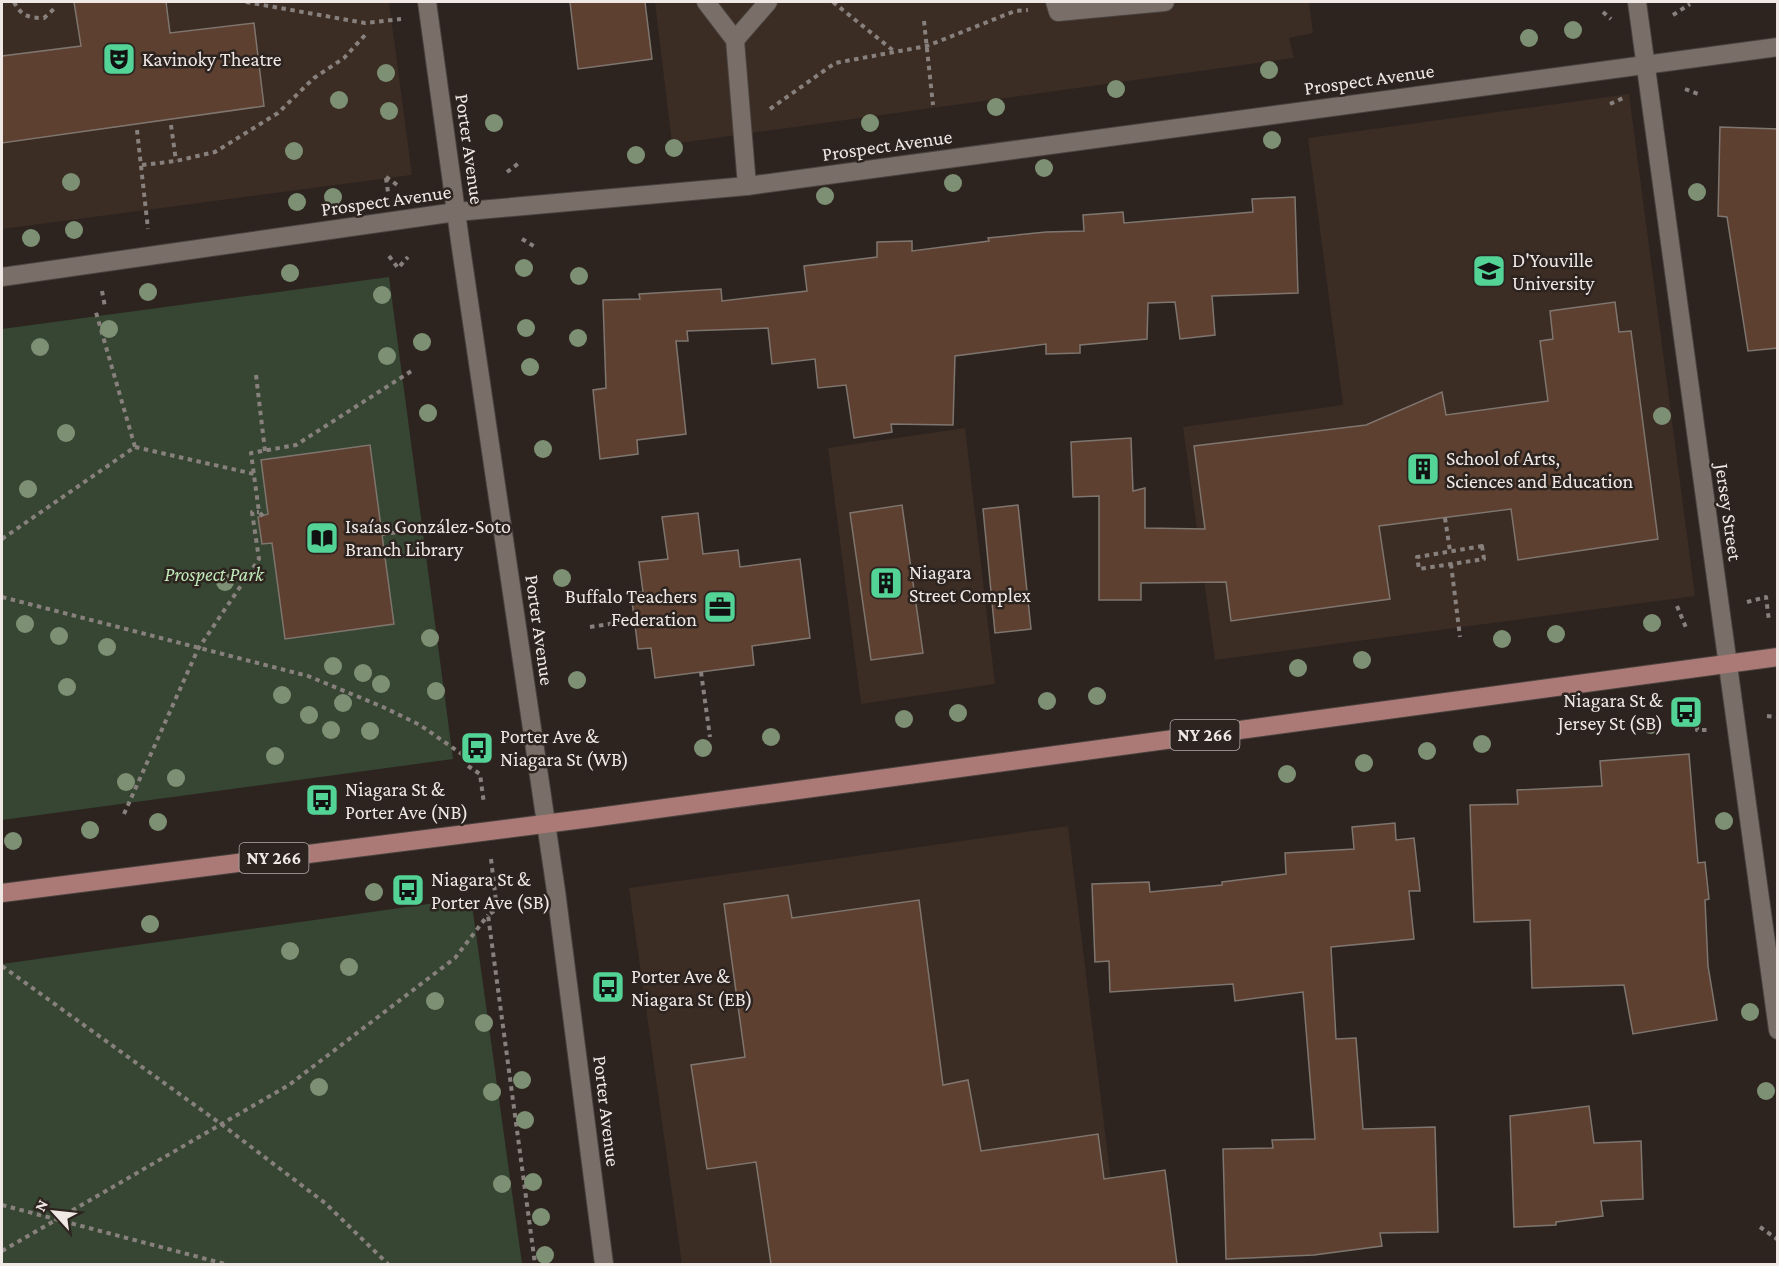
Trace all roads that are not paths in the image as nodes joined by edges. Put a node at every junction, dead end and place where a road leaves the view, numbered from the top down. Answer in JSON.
{"nodes":[{"id":1,"x":427,"y":2,"type":"edge"},
{"id":2,"x":706,"y":2,"type":"edge"},
{"id":3,"x":768,"y":2,"type":"edge"},
{"id":4,"x":1056,"y":2,"type":"edge"},
{"id":5,"x":1162,"y":2,"type":"edge"},
{"id":6,"x":1637,"y":2,"type":"edge"},
{"id":7,"x":735,"y":40,"type":"junction"},
{"id":8,"x":1778,"y":47,"type":"edge"},
{"id":9,"x":1646,"y":65,"type":"junction"},
{"id":10,"x":747,"y":186,"type":"junction"},
{"id":11,"x":456,"y":212,"type":"junction"},
{"id":12,"x":2,"y":277,"type":"edge"},
{"id":13,"x":1778,"y":657,"type":"edge"},
{"id":14,"x":1728,"y":664,"type":"junction"},
{"id":15,"x":546,"y":824,"type":"junction"},
{"id":16,"x":2,"y":893,"type":"edge"},
{"id":17,"x":1778,"y":1030,"type":"edge"},
{"id":18,"x":604,"y":1264,"type":"edge"}],
"edges":[{"from":1,"to":11,"type":"street","name":"Porter Avenue"},
{"from":2,"to":7,"type":"street"},
{"from":3,"to":7,"type":"street"},
{"from":4,"to":5,"type":"street"},
{"from":6,"to":9,"type":"street","name":"Jersey Street"},
{"from":7,"to":10,"type":"street"},
{"from":8,"to":9,"type":"street","name":"Prospect Avenue"},
{"from":9,"to":10,"type":"street","name":"Prospect Avenue"},
{"from":9,"to":14,"type":"street","name":"Jersey Street"},
{"from":10,"to":11,"type":"street","name":"Prospect Avenue"},
{"from":11,"to":12,"type":"street","name":"Prospect Avenue"},
{"from":11,"to":15,"type":"street","name":"Porter Avenue"},
{"from":13,"to":14,"type":"main road","number":"NY 266"},
{"from":14,"to":15,"type":"main road","number":"NY 266"},
{"from":14,"to":17,"type":"street","name":"Jersey Street"},
{"from":15,"to":16,"type":"main road","number":"NY 266"},
{"from":15,"to":18,"type":"street","name":"Porter Avenue"}]}
